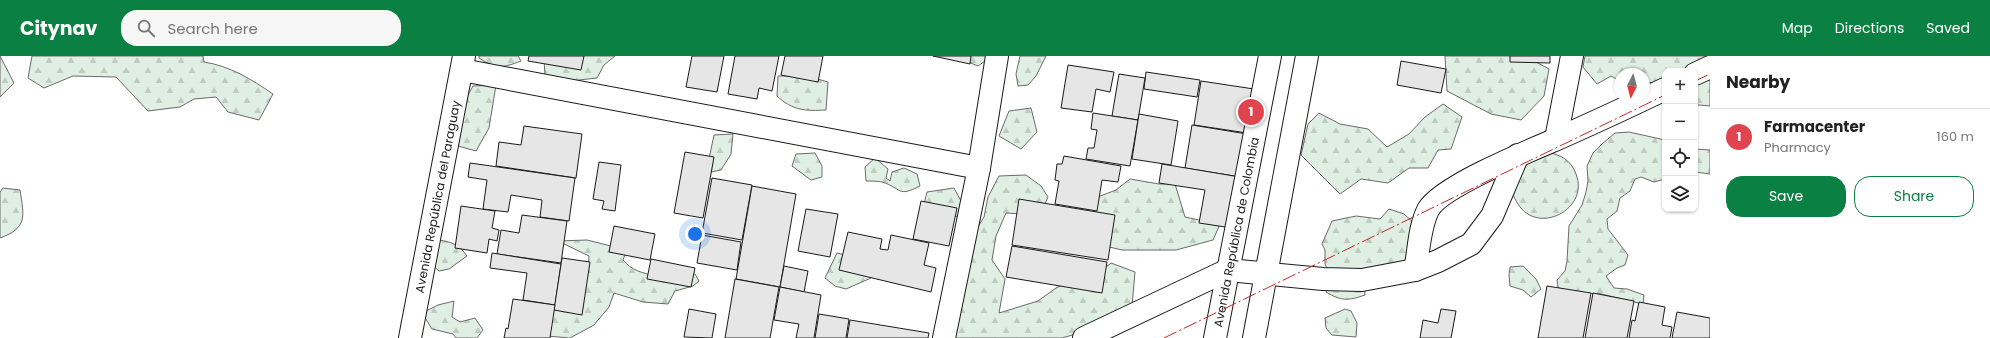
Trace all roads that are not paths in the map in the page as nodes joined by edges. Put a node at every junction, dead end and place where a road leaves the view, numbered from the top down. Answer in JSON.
{"nodes":[{"id":1,"x":997,"y":56,"type":"edge"},
{"id":2,"x":1270,"y":56,"type":"edge"},
{"id":3,"x":1307,"y":56,"type":"edge"},
{"id":4,"x":1572,"y":56,"type":"edge"},
{"id":5,"x":463,"y":63,"type":"edge"},
{"id":6,"x":1710,"y":67,"type":"edge"},
{"id":7,"x":1698,"y":73,"type":"edge"},
{"id":8,"x":1662,"y":90,"type":"edge"},
{"id":9,"x":1556,"y":139,"type":"junction"},
{"id":10,"x":1518,"y":155,"type":"junction"},
{"id":11,"x":979,"y":168,"type":"junction"},
{"id":12,"x":1228,"y":270,"type":"junction"},
{"id":13,"x":1415,"y":270,"type":"junction"},
{"id":14,"x":1266,"y":273,"type":"junction"},
{"id":15,"x":410,"y":338,"type":"edge"},
{"id":16,"x":944,"y":338,"type":"edge"},
{"id":17,"x":1084,"y":338,"type":"edge"},
{"id":18,"x":1215,"y":338,"type":"edge"},
{"id":19,"x":1254,"y":338,"type":"edge"}],
"edges":[{"from":1,"to":11,"type":"street"},
{"from":2,"to":12,"type":"street","name":"Avenida República de Colombia"},
{"from":3,"to":14,"type":"street"},
{"from":4,"to":9,"type":"street"},
{"from":5,"to":11,"type":"street"},
{"from":5,"to":15,"type":"street","name":"Avenida República del Paraguay"},
{"from":6,"to":7,"type":"street"},
{"from":8,"to":9,"type":"street"},
{"from":9,"to":10,"type":"street"},
{"from":10,"to":13,"type":"street"},
{"from":10,"to":13,"type":"street"},
{"from":11,"to":16,"type":"street"},
{"from":12,"to":14,"type":"street"},
{"from":12,"to":17,"type":"street"},
{"from":12,"to":18,"type":"street","name":"Avenida República de Colombia"},
{"from":13,"to":14,"type":"street"},
{"from":14,"to":19,"type":"street"}]}
